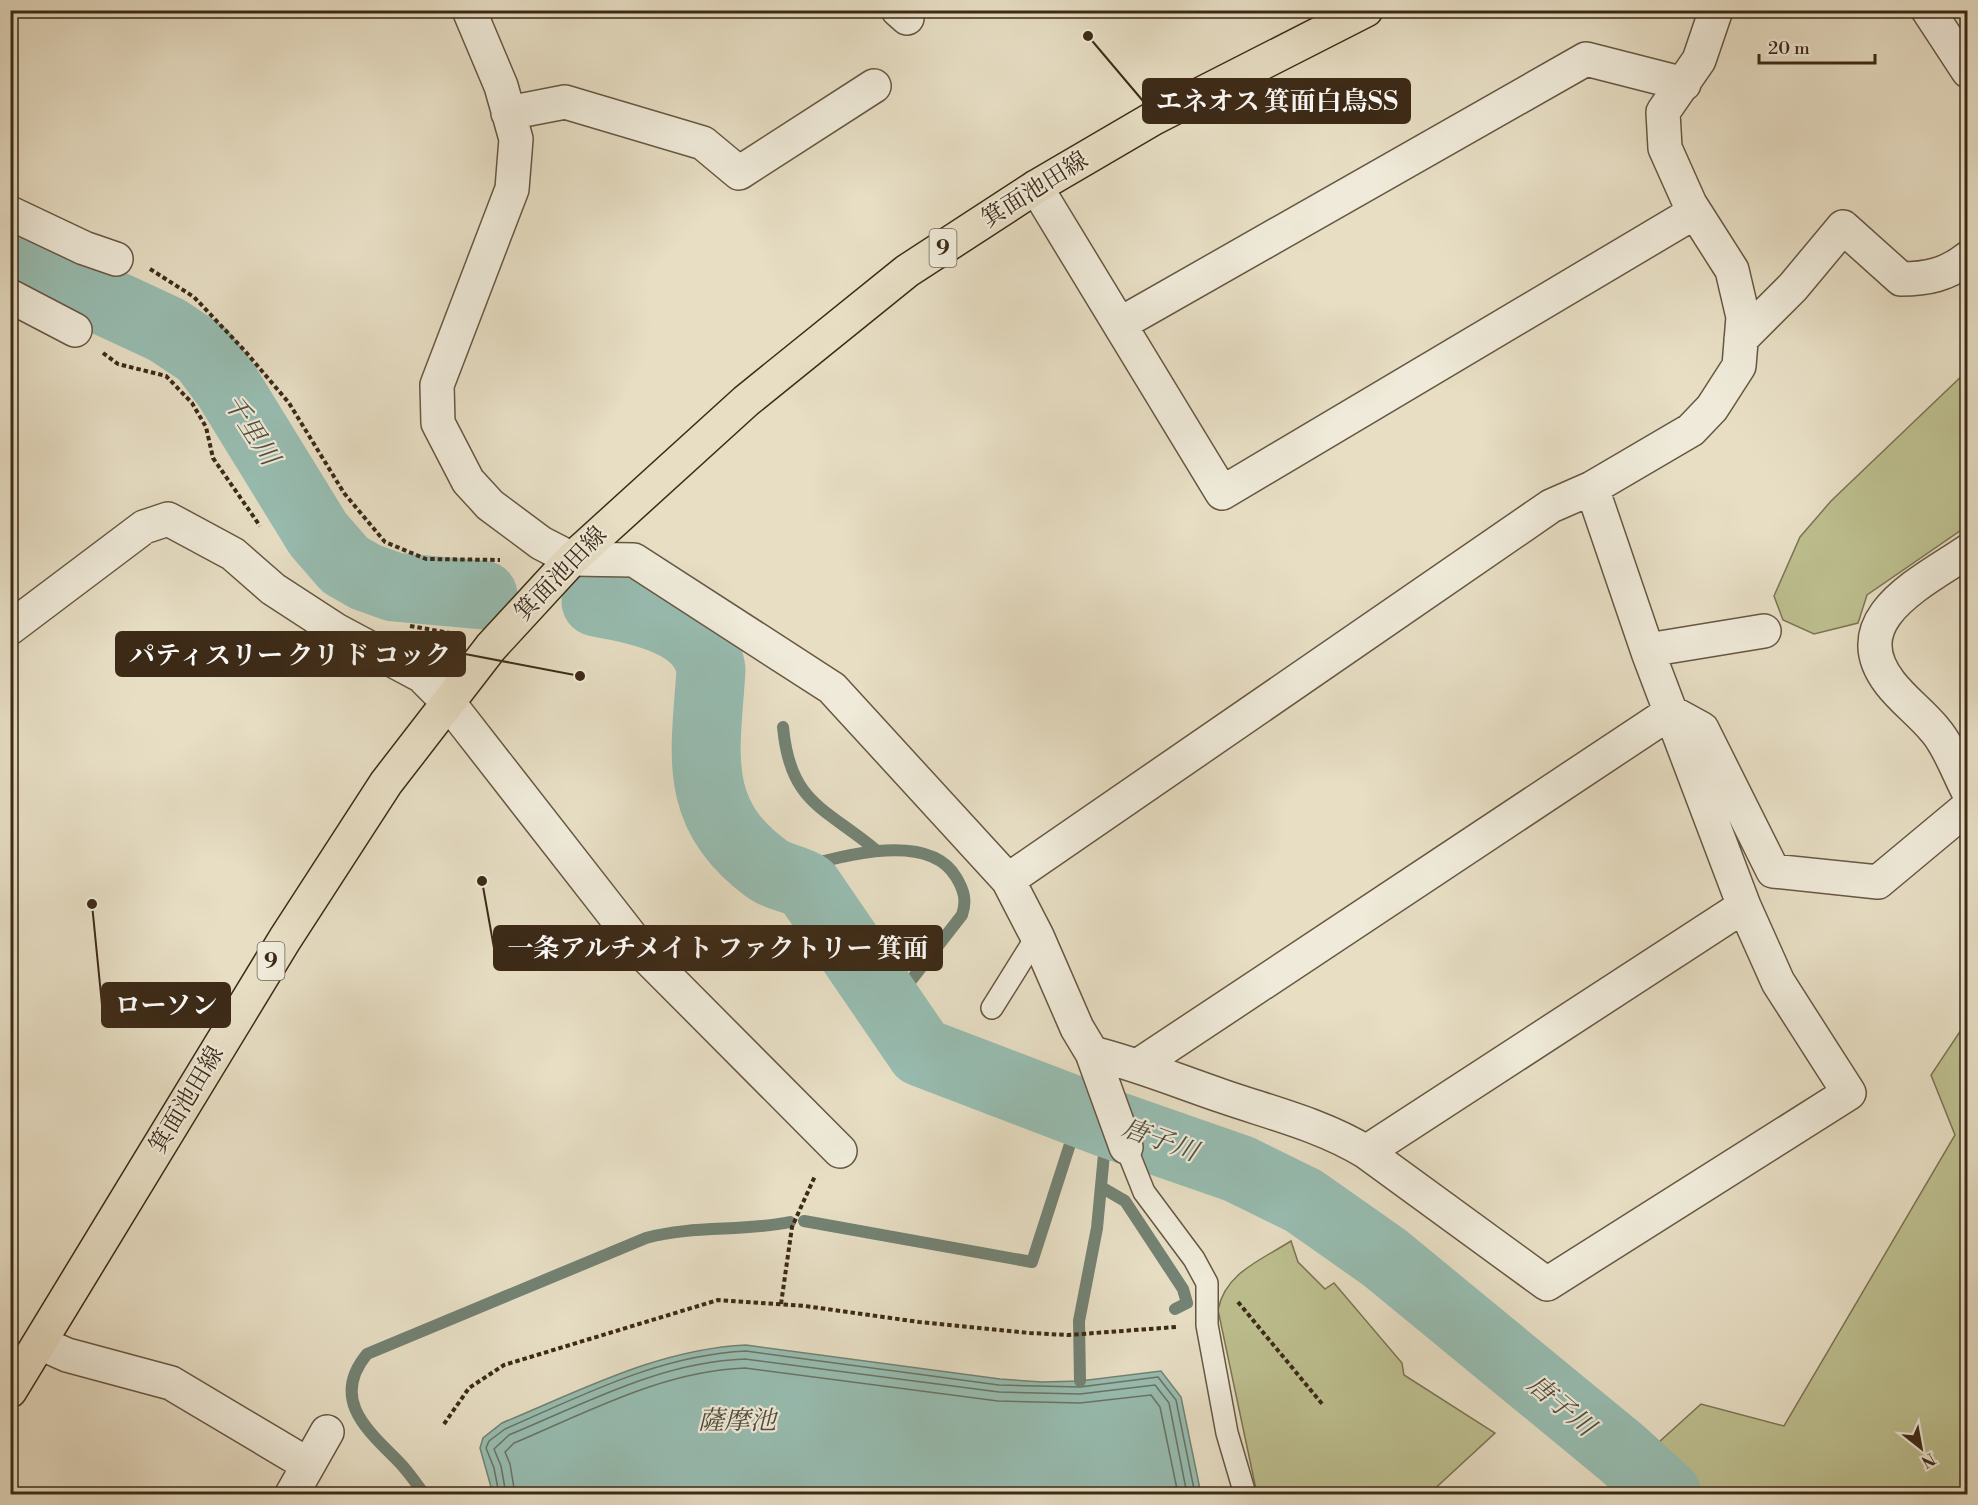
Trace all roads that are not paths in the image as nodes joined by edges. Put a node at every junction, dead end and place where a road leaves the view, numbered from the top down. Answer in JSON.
{"nodes":[{"id":1,"x":469,"y":10,"type":"edge"},
{"id":2,"x":1366,"y":10,"type":"edge"},
{"id":3,"x":1716,"y":10,"type":"edge"},
{"id":4,"x":1928,"y":10,"type":"edge"},
{"id":5,"x":1968,"y":71,"type":"edge"},
{"id":6,"x":1685,"y":81,"type":"junction"},
{"id":7,"x":874,"y":86,"type":"dead end"},
{"id":8,"x":508,"y":113,"type":"junction"},
{"id":9,"x":1036,"y":187,"type":"junction"},
{"id":10,"x":1695,"y":212,"type":"junction"},
{"id":11,"x":10,"y":213,"type":"edge"},
{"id":12,"x":1968,"y":258,"type":"edge"},
{"id":13,"x":116,"y":259,"type":"road end"},
{"id":14,"x":10,"y":296,"type":"edge"},
{"id":15,"x":1120,"y":324,"type":"junction"},
{"id":16,"x":75,"y":330,"type":"road end"},
{"id":17,"x":1741,"y":339,"type":"junction"},
{"id":18,"x":1592,"y":488,"type":"junction"},
{"id":19,"x":1968,"y":551,"type":"edge"},
{"id":20,"x":572,"y":559,"type":"junction"},
{"id":21,"x":10,"y":628,"type":"edge"},
{"id":22,"x":1764,"y":631,"type":"dead end"},
{"id":23,"x":1647,"y":650,"type":"junction"},
{"id":24,"x":448,"y":702,"type":"junction"},
{"id":25,"x":1671,"y":712,"type":"junction"},
{"id":26,"x":1968,"y":791,"type":"edge"},
{"id":27,"x":1968,"y":807,"type":"edge"},
{"id":28,"x":1008,"y":880,"type":"junction"},
{"id":29,"x":1744,"y":906,"type":"junction"},
{"id":30,"x":1038,"y":936,"type":"junction"},
{"id":31,"x":992,"y":1008,"type":"dead end"},
{"id":32,"x":1092,"y":1053,"type":"junction"},
{"id":33,"x":1139,"y":1065,"type":"junction"},
{"id":34,"x":835,"y":1146,"type":"road end"},
{"id":35,"x":1126,"y":1147,"type":"joint"},
{"id":36,"x":1366,"y":1152,"type":"junction"},
{"id":37,"x":40,"y":1343,"type":"junction"},
{"id":38,"x":10,"y":1391,"type":"edge"},
{"id":39,"x":327,"y":1432,"type":"dead end"},
{"id":40,"x":307,"y":1464,"type":"junction"},
{"id":41,"x":292,"y":1494,"type":"edge"},
{"id":42,"x":1245,"y":1494,"type":"edge"}],
"edges":[{"from":1,"to":8,"type":"street"},
{"from":2,"to":9,"type":"main road","name":"箕面池田線","number":"9"},
{"from":3,"to":6,"type":"street"},
{"from":4,"to":5,"type":"street"},
{"from":6,"to":10,"type":"street"},
{"from":6,"to":15,"type":"street"},
{"from":7,"to":8,"type":"street"},
{"from":8,"to":20,"type":"street"},
{"from":9,"to":15,"type":"street"},
{"from":9,"to":20,"type":"main road","name":"箕面池田線","number":"9"},
{"from":10,"to":15,"type":"street"},
{"from":10,"to":17,"type":"street"},
{"from":11,"to":13,"type":"street"},
{"from":12,"to":17,"type":"street"},
{"from":14,"to":16,"type":"street"},
{"from":17,"to":18,"type":"street"},
{"from":18,"to":23,"type":"street"},
{"from":18,"to":28,"type":"street"},
{"from":19,"to":26,"type":"street"},
{"from":20,"to":24,"type":"main road","name":"箕面池田線","number":"9"},
{"from":20,"to":28,"type":"street"},
{"from":21,"to":24,"type":"street"},
{"from":22,"to":23,"type":"street"},
{"from":23,"to":25,"type":"street"},
{"from":24,"to":34,"type":"street"},
{"from":24,"to":37,"type":"main road","name":"箕面池田線","number":"9"},
{"from":25,"to":27,"type":"street"},
{"from":25,"to":29,"type":"street"},
{"from":25,"to":33,"type":"street"},
{"from":28,"to":30,"type":"street"},
{"from":29,"to":36,"type":"street"},
{"from":29,"to":36,"type":"street"},
{"from":30,"to":31,"type":"lane"},
{"from":30,"to":32,"type":"street"},
{"from":32,"to":33,"type":"street"},
{"from":32,"to":35,"type":"street"},
{"from":33,"to":36,"type":"street"},
{"from":35,"to":42,"type":"lane"},
{"from":37,"to":38,"type":"main road","name":"箕面池田線","number":"9"},
{"from":37,"to":40,"type":"street"},
{"from":39,"to":40,"type":"street"},
{"from":40,"to":41,"type":"street"}]}
